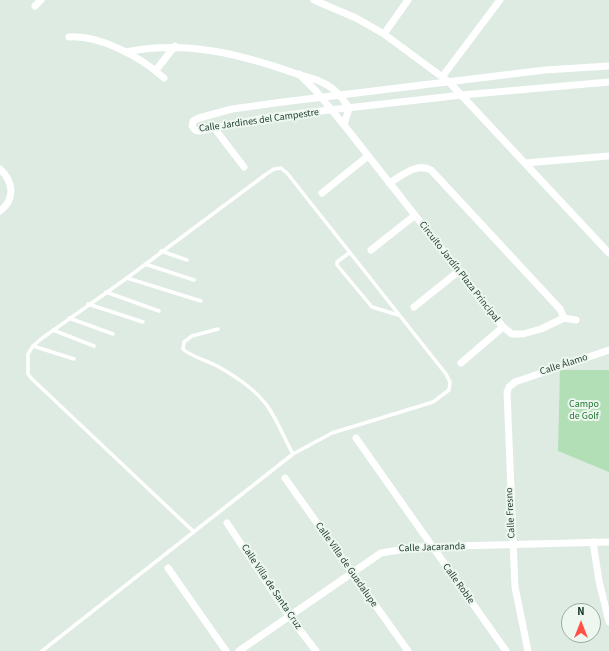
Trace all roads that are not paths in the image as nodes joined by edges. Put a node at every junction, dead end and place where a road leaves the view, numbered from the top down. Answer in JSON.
{"nodes":[{"id":1,"x":41,"y":0,"type":"edge"},
{"id":2,"x":314,"y":0,"type":"edge"},
{"id":3,"x":408,"y":0,"type":"edge"},
{"id":4,"x":500,"y":0,"type":"edge"},
{"id":5,"x":35,"y":6,"type":"dead end"},
{"id":6,"x":384,"y":34,"type":"junction"},
{"id":7,"x":69,"y":37,"type":"dead end"},
{"id":8,"x":175,"y":46,"type":"junction"},
{"id":9,"x":126,"y":52,"type":"junction"},
{"id":10,"x":609,"y":66,"type":"edge"},
{"id":11,"x":156,"y":70,"type":"junction"},
{"id":12,"x":299,"y":74,"type":"junction"},
{"id":13,"x":442,"y":77,"type":"junction"},
{"id":14,"x":164,"y":78,"type":"dead end"},
{"id":15,"x":448,"y":82,"type":"junction"},
{"id":16,"x":609,"y":82,"type":"edge"},
{"id":17,"x":339,"y":95,"type":"junction"},
{"id":18,"x":462,"y":95,"type":"junction"},
{"id":19,"x":322,"y":98,"type":"junction"},
{"id":20,"x":302,"y":100,"type":"junction"},
{"id":21,"x":349,"y":108,"type":"junction"},
{"id":22,"x":332,"y":110,"type":"junction"},
{"id":23,"x":303,"y":113,"type":"junction"},
{"id":24,"x":344,"y":125,"type":"junction"},
{"id":25,"x":215,"y":129,"type":"junction"},
{"id":26,"x":368,"y":156,"type":"junction"},
{"id":27,"x":609,"y":156,"type":"edge"},
{"id":28,"x":524,"y":163,"type":"junction"},
{"id":29,"x":244,"y":167,"type":"dead end"},
{"id":30,"x":0,"y":169,"type":"edge"},
{"id":31,"x":389,"y":183,"type":"junction"},
{"id":32,"x":322,"y":193,"type":"dead end"},
{"id":33,"x":0,"y":211,"type":"edge"},
{"id":34,"x":414,"y":216,"type":"junction"},
{"id":35,"x":370,"y":250,"type":"dead end"},
{"id":36,"x":161,"y":251,"type":"junction"},
{"id":37,"x":349,"y":253,"type":"junction"},
{"id":38,"x":609,"y":253,"type":"edge"},
{"id":39,"x":187,"y":260,"type":"dead end"},
{"id":40,"x":145,"y":264,"type":"junction"},
{"id":41,"x":459,"y":271,"type":"junction"},
{"id":42,"x":127,"y":278,"type":"junction"},
{"id":43,"x":194,"y":280,"type":"dead end"},
{"id":44,"x":106,"y":292,"type":"junction"},
{"id":45,"x":201,"y":301,"type":"dead end"},
{"id":46,"x":88,"y":304,"type":"junction"},
{"id":47,"x":414,"y":307,"type":"dead end"},
{"id":48,"x":159,"y":311,"type":"dead end"},
{"id":49,"x":398,"y":316,"type":"junction"},
{"id":50,"x":69,"y":318,"type":"junction"},
{"id":51,"x":564,"y":318,"type":"junction"},
{"id":52,"x":576,"y":320,"type":"dead end"},
{"id":53,"x":143,"y":322,"type":"dead end"},
{"id":54,"x":502,"y":327,"type":"junction"},
{"id":55,"x":218,"y":329,"type":"dead end"},
{"id":56,"x":53,"y":330,"type":"junction"},
{"id":57,"x":113,"y":334,"type":"dead end"},
{"id":58,"x":33,"y":346,"type":"junction"},
{"id":59,"x":94,"y":346,"type":"dead end"},
{"id":60,"x":609,"y":350,"type":"edge"},
{"id":61,"x":74,"y":359,"type":"dead end"},
{"id":62,"x":461,"y":363,"type":"dead end"},
{"id":63,"x":519,"y":380,"type":"joint"},
{"id":64,"x":356,"y":438,"type":"dead end"},
{"id":65,"x":292,"y":454,"type":"junction"},
{"id":66,"x":285,"y":478,"type":"dead end"},
{"id":67,"x":227,"y":522,"type":"dead end"},
{"id":68,"x":194,"y":532,"type":"junction"},
{"id":69,"x":594,"y":542,"type":"junction"},
{"id":70,"x":609,"y":542,"type":"edge"},
{"id":71,"x":513,"y":546,"type":"junction"},
{"id":72,"x":432,"y":547,"type":"junction"},
{"id":73,"x":168,"y":568,"type":"dead end"},
{"id":74,"x":352,"y":572,"type":"junction"},
{"id":75,"x":289,"y":616,"type":"junction"},
{"id":76,"x":609,"y":622,"type":"edge"},
{"id":77,"x":42,"y":651,"type":"edge"},
{"id":78,"x":226,"y":651,"type":"edge"},
{"id":79,"x":239,"y":651,"type":"edge"},
{"id":80,"x":316,"y":651,"type":"edge"},
{"id":81,"x":408,"y":651,"type":"edge"},
{"id":82,"x":506,"y":651,"type":"edge"},
{"id":83,"x":528,"y":651,"type":"edge"}],
"edges":[{"from":1,"to":5,"type":"street"},
{"from":2,"to":6,"type":"street"},
{"from":3,"to":6,"type":"street"},
{"from":4,"to":13,"type":"street"},
{"from":6,"to":13,"type":"street"},
{"from":7,"to":9,"type":"street"},
{"from":8,"to":9,"type":"street"},
{"from":8,"to":11,"type":"street"},
{"from":8,"to":12,"type":"street"},
{"from":9,"to":11,"type":"street"},
{"from":10,"to":15,"type":"street","name":"Calle Jardines del Campestre"},
{"from":11,"to":14,"type":"street"},
{"from":12,"to":17,"type":"street"},
{"from":12,"to":19,"type":"street","name":"Circuito Jardín Plaza Principal"},
{"from":13,"to":15,"type":"street"},
{"from":15,"to":17,"type":"street","name":"Calle Jardines del Campestre"},
{"from":15,"to":18,"type":"street"},
{"from":16,"to":18,"type":"street","name":"Calle Jardines del Campestre"},
{"from":17,"to":19,"type":"street","name":"Calle Jardines del Campestre"},
{"from":17,"to":21,"type":"street"},
{"from":18,"to":21,"type":"street","name":"Calle Jardines del Campestre"},
{"from":18,"to":28,"type":"street"},
{"from":19,"to":20,"type":"street","name":"Calle Jardines del Campestre"},
{"from":19,"to":22,"type":"street","name":"Circuito Jardín Plaza Principal"},
{"from":20,"to":23,"type":"street"},
{"from":20,"to":25,"type":"street","name":"Calle Jardines del Campestre"},
{"from":21,"to":22,"type":"street","name":"Calle Jardines del Campestre"},
{"from":21,"to":24,"type":"street"},
{"from":22,"to":23,"type":"street","name":"Calle Jardines del Campestre"},
{"from":22,"to":24,"type":"street","name":"Circuito Jardín Plaza Principal"},
{"from":23,"to":25,"type":"street","name":"Calle Jardines del Campestre"},
{"from":24,"to":26,"type":"street","name":"Circuito Jardín Plaza Principal"},
{"from":25,"to":29,"type":"street"},
{"from":26,"to":31,"type":"street","name":"Circuito Jardín Plaza Principal"},
{"from":26,"to":32,"type":"street"},
{"from":27,"to":28,"type":"street"},
{"from":28,"to":38,"type":"street"},
{"from":30,"to":33,"type":"street"},
{"from":31,"to":34,"type":"street","name":"Circuito Jardín Plaza Principal"},
{"from":31,"to":51,"type":"street"},
{"from":34,"to":35,"type":"street"},
{"from":34,"to":41,"type":"street","name":"Circuito Jardín Plaza Principal"},
{"from":36,"to":37,"type":"lane"},
{"from":36,"to":39,"type":"lane"},
{"from":36,"to":40,"type":"lane"},
{"from":37,"to":49,"type":"lane"},
{"from":37,"to":49,"type":"lane"},
{"from":40,"to":42,"type":"lane"},
{"from":40,"to":43,"type":"lane"},
{"from":41,"to":47,"type":"street"},
{"from":41,"to":54,"type":"street","name":"Circuito Jardín Plaza Principal"},
{"from":42,"to":44,"type":"lane"},
{"from":42,"to":45,"type":"lane"},
{"from":44,"to":46,"type":"lane"},
{"from":44,"to":48,"type":"lane"},
{"from":46,"to":50,"type":"lane"},
{"from":46,"to":53,"type":"lane"},
{"from":49,"to":65,"type":"lane"},
{"from":50,"to":56,"type":"lane"},
{"from":50,"to":57,"type":"lane"},
{"from":51,"to":52,"type":"street"},
{"from":51,"to":54,"type":"street","name":"Circuito Jardín Plaza Principal"},
{"from":54,"to":62,"type":"street"},
{"from":55,"to":65,"type":"lane"},
{"from":56,"to":58,"type":"lane"},
{"from":56,"to":59,"type":"lane"},
{"from":58,"to":61,"type":"lane"},
{"from":58,"to":68,"type":"lane"},
{"from":60,"to":63,"type":"street","name":"Calle Álamo"},
{"from":63,"to":71,"type":"street","name":"Calle Fresno"},
{"from":64,"to":72,"type":"street","name":"Calle Roble"},
{"from":65,"to":68,"type":"lane"},
{"from":66,"to":74,"type":"street","name":"Calle Villa de Guadalupe"},
{"from":67,"to":75,"type":"street","name":"Calle Villa de Santa Cruz"},
{"from":68,"to":77,"type":"lane"},
{"from":69,"to":70,"type":"street","name":"Calle Jacaranda"},
{"from":69,"to":71,"type":"street","name":"Calle Jacaranda"},
{"from":69,"to":76,"type":"street"},
{"from":71,"to":72,"type":"street","name":"Calle Jacaranda"},
{"from":71,"to":83,"type":"street","name":"Calle Fresno"},
{"from":72,"to":74,"type":"street","name":"Calle Jacaranda"},
{"from":72,"to":82,"type":"street","name":"Calle Roble"},
{"from":73,"to":78,"type":"street"},
{"from":74,"to":75,"type":"street","name":"Calle Jacaranda"},
{"from":74,"to":81,"type":"street","name":"Calle Villa de Guadalupe"},
{"from":75,"to":79,"type":"street","name":"Calle Jacaranda"},
{"from":75,"to":80,"type":"street","name":"Calle Villa de Santa Cruz"}]}
